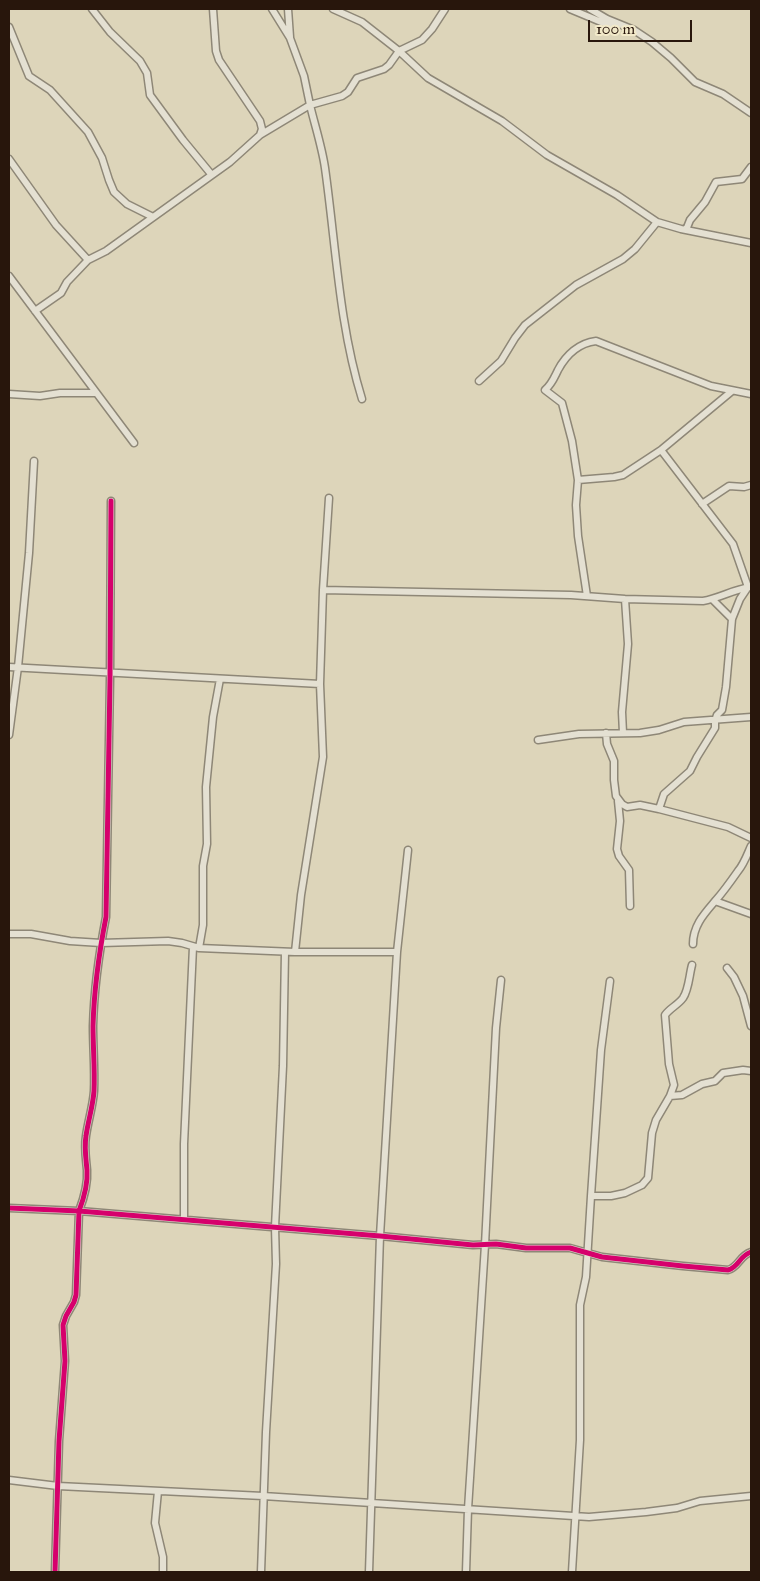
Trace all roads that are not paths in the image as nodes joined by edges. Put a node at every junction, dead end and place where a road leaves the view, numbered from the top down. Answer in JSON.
{"nodes":[{"id":1,"x":92,"y":9,"type":"edge"},
{"id":2,"x":213,"y":9,"type":"edge"},
{"id":3,"x":272,"y":9,"type":"edge"},
{"id":4,"x":288,"y":9,"type":"edge"},
{"id":5,"x":333,"y":9,"type":"edge"},
{"id":6,"x":445,"y":9,"type":"edge"},
{"id":7,"x":570,"y":9,"type":"edge"},
{"id":8,"x":590,"y":9,"type":"edge"},
{"id":9,"x":621,"y":26,"type":"junction"},
{"id":10,"x":9,"y":27,"type":"edge"},
{"id":11,"x":290,"y":38,"type":"junction"},
{"id":12,"x":400,"y":51,"type":"junction"},
{"id":13,"x":310,"y":105,"type":"junction"},
{"id":14,"x":751,"y":113,"type":"edge"},
{"id":15,"x":260,"y":135,"type":"junction"},
{"id":16,"x":9,"y":159,"type":"edge"},
{"id":17,"x":751,"y":167,"type":"edge"},
{"id":18,"x":211,"y":174,"type":"junction"},
{"id":19,"x":152,"y":217,"type":"junction"},
{"id":20,"x":657,"y":222,"type":"junction"},
{"id":21,"x":686,"y":230,"type":"junction"},
{"id":22,"x":751,"y":243,"type":"edge"},
{"id":23,"x":88,"y":260,"type":"junction"},
{"id":24,"x":9,"y":276,"type":"edge"},
{"id":25,"x":35,"y":311,"type":"junction"},
{"id":26,"x":479,"y":381,"type":"dead end"},
{"id":27,"x":732,"y":391,"type":"junction"},
{"id":28,"x":95,"y":393,"type":"junction"},
{"id":29,"x":9,"y":394,"type":"edge"},
{"id":30,"x":751,"y":394,"type":"edge"},
{"id":31,"x":362,"y":399,"type":"dead end"},
{"id":32,"x":134,"y":443,"type":"dead end"},
{"id":33,"x":661,"y":450,"type":"junction"},
{"id":34,"x":34,"y":461,"type":"dead end"},
{"id":35,"x":578,"y":480,"type":"junction"},
{"id":36,"x":751,"y":485,"type":"edge"},
{"id":37,"x":328,"y":498,"type":"dead end"},
{"id":38,"x":111,"y":501,"type":"dead end"},
{"id":39,"x":702,"y":504,"type":"junction"},
{"id":40,"x":750,"y":587,"type":"edge"},
{"id":41,"x":323,"y":590,"type":"junction"},
{"id":42,"x":587,"y":596,"type":"junction"},
{"id":43,"x":625,"y":599,"type":"junction"},
{"id":44,"x":713,"y":600,"type":"junction"},
{"id":45,"x":732,"y":619,"type":"junction"},
{"id":46,"x":9,"y":667,"type":"edge"},
{"id":47,"x":18,"y":667,"type":"junction"},
{"id":48,"x":110,"y":673,"type":"junction"},
{"id":49,"x":220,"y":679,"type":"junction"},
{"id":50,"x":320,"y":684,"type":"junction"},
{"id":51,"x":751,"y":717,"type":"edge"},
{"id":52,"x":715,"y":721,"type":"junction"},
{"id":53,"x":606,"y":733,"type":"junction"},
{"id":54,"x":623,"y":733,"type":"junction"},
{"id":55,"x":9,"y":735,"type":"edge"},
{"id":56,"x":538,"y":740,"type":"dead end"},
{"id":57,"x":618,"y":799,"type":"junction"},
{"id":58,"x":659,"y":809,"type":"junction"},
{"id":59,"x":751,"y":838,"type":"edge"},
{"id":60,"x":751,"y":846,"type":"edge"},
{"id":61,"x":408,"y":850,"type":"dead end"},
{"id":62,"x":715,"y":901,"type":"junction"},
{"id":63,"x":630,"y":906,"type":"dead end"},
{"id":64,"x":751,"y":914,"type":"edge"},
{"id":65,"x":9,"y":934,"type":"edge"},
{"id":66,"x":101,"y":943,"type":"junction"},
{"id":67,"x":693,"y":944,"type":"dead end"},
{"id":68,"x":196,"y":948,"type":"junction"},
{"id":69,"x":285,"y":952,"type":"junction"},
{"id":70,"x":295,"y":952,"type":"junction"},
{"id":71,"x":397,"y":952,"type":"junction"},
{"id":72,"x":692,"y":965,"type":"dead end"},
{"id":73,"x":727,"y":968,"type":"dead end"},
{"id":74,"x":501,"y":980,"type":"dead end"},
{"id":75,"x":610,"y":981,"type":"dead end"},
{"id":76,"x":751,"y":1026,"type":"edge"},
{"id":77,"x":751,"y":1071,"type":"edge"},
{"id":78,"x":670,"y":1096,"type":"junction"},
{"id":79,"x":591,"y":1196,"type":"junction"},
{"id":80,"x":9,"y":1208,"type":"edge"},
{"id":81,"x":79,"y":1211,"type":"junction"},
{"id":82,"x":184,"y":1219,"type":"junction"},
{"id":83,"x":275,"y":1227,"type":"junction"},
{"id":84,"x":380,"y":1236,"type":"junction"},
{"id":85,"x":485,"y":1245,"type":"junction"},
{"id":86,"x":588,"y":1252,"type":"junction"},
{"id":87,"x":751,"y":1252,"type":"edge"},
{"id":88,"x":9,"y":1480,"type":"edge"},
{"id":89,"x":58,"y":1486,"type":"junction"},
{"id":90,"x":158,"y":1491,"type":"junction"},
{"id":91,"x":264,"y":1496,"type":"junction"},
{"id":92,"x":751,"y":1496,"type":"edge"},
{"id":93,"x":371,"y":1503,"type":"junction"},
{"id":94,"x":468,"y":1509,"type":"junction"},
{"id":95,"x":575,"y":1515,"type":"junction"},
{"id":96,"x":56,"y":1572,"type":"edge"},
{"id":97,"x":163,"y":1572,"type":"edge"},
{"id":98,"x":261,"y":1572,"type":"edge"},
{"id":99,"x":369,"y":1572,"type":"edge"},
{"id":100,"x":466,"y":1572,"type":"edge"},
{"id":101,"x":572,"y":1572,"type":"edge"}],
"edges":[{"from":1,"to":18,"type":"street"},
{"from":2,"to":15,"type":"street"},
{"from":3,"to":11,"type":"street"},
{"from":4,"to":11,"type":"street"},
{"from":5,"to":12,"type":"street"},
{"from":6,"to":12,"type":"street"},
{"from":7,"to":9,"type":"street"},
{"from":8,"to":9,"type":"street"},
{"from":9,"to":14,"type":"street"},
{"from":10,"to":19,"type":"street"},
{"from":11,"to":13,"type":"street"},
{"from":12,"to":13,"type":"street"},
{"from":12,"to":20,"type":"street"},
{"from":13,"to":15,"type":"street"},
{"from":13,"to":31,"type":"street"},
{"from":15,"to":18,"type":"street"},
{"from":16,"to":23,"type":"street"},
{"from":17,"to":21,"type":"street"},
{"from":18,"to":19,"type":"street"},
{"from":19,"to":23,"type":"street"},
{"from":20,"to":21,"type":"street"},
{"from":20,"to":26,"type":"street"},
{"from":21,"to":22,"type":"street"},
{"from":23,"to":25,"type":"street"},
{"from":24,"to":25,"type":"street"},
{"from":25,"to":28,"type":"street"},
{"from":27,"to":30,"type":"street"},
{"from":27,"to":33,"type":"street"},
{"from":27,"to":35,"type":"street"},
{"from":28,"to":29,"type":"street"},
{"from":28,"to":32,"type":"street"},
{"from":33,"to":35,"type":"street"},
{"from":33,"to":39,"type":"street"},
{"from":34,"to":47,"type":"street"},
{"from":35,"to":42,"type":"street"},
{"from":36,"to":39,"type":"street"},
{"from":37,"to":41,"type":"street"},
{"from":38,"to":48,"type":"street"},
{"from":39,"to":40,"type":"street"},
{"from":40,"to":44,"type":"street"},
{"from":40,"to":45,"type":"street"},
{"from":41,"to":42,"type":"street"},
{"from":41,"to":50,"type":"street"},
{"from":42,"to":43,"type":"street"},
{"from":43,"to":44,"type":"street"},
{"from":43,"to":54,"type":"street"},
{"from":44,"to":45,"type":"street"},
{"from":45,"to":52,"type":"street"},
{"from":46,"to":47,"type":"street"},
{"from":47,"to":48,"type":"street"},
{"from":47,"to":55,"type":"street"},
{"from":48,"to":49,"type":"street"},
{"from":48,"to":66,"type":"street"},
{"from":49,"to":50,"type":"street"},
{"from":49,"to":68,"type":"street"},
{"from":50,"to":70,"type":"street"},
{"from":51,"to":52,"type":"street"},
{"from":52,"to":54,"type":"street"},
{"from":52,"to":58,"type":"street"},
{"from":53,"to":54,"type":"street"},
{"from":53,"to":56,"type":"street"},
{"from":53,"to":57,"type":"street"},
{"from":57,"to":58,"type":"street"},
{"from":57,"to":63,"type":"street"},
{"from":58,"to":59,"type":"street"},
{"from":60,"to":62,"type":"street"},
{"from":61,"to":71,"type":"street"},
{"from":62,"to":64,"type":"street"},
{"from":62,"to":67,"type":"street"},
{"from":65,"to":66,"type":"street"},
{"from":66,"to":68,"type":"street"},
{"from":66,"to":81,"type":"street"},
{"from":68,"to":69,"type":"street"},
{"from":68,"to":82,"type":"street"},
{"from":69,"to":70,"type":"street"},
{"from":69,"to":83,"type":"street"},
{"from":70,"to":71,"type":"street"},
{"from":71,"to":84,"type":"street"},
{"from":72,"to":78,"type":"street"},
{"from":73,"to":76,"type":"street"},
{"from":74,"to":85,"type":"street"},
{"from":75,"to":79,"type":"street"},
{"from":77,"to":78,"type":"street"},
{"from":78,"to":79,"type":"street"},
{"from":79,"to":86,"type":"street"},
{"from":80,"to":81,"type":"street"},
{"from":81,"to":82,"type":"street"},
{"from":81,"to":89,"type":"street"},
{"from":82,"to":83,"type":"street"},
{"from":83,"to":84,"type":"street"},
{"from":83,"to":91,"type":"street"},
{"from":84,"to":85,"type":"street"},
{"from":84,"to":93,"type":"street"},
{"from":85,"to":86,"type":"street"},
{"from":85,"to":94,"type":"street"},
{"from":86,"to":87,"type":"street"},
{"from":86,"to":95,"type":"street"},
{"from":88,"to":89,"type":"street"},
{"from":89,"to":90,"type":"street"},
{"from":89,"to":96,"type":"street"},
{"from":90,"to":91,"type":"street"},
{"from":90,"to":97,"type":"street"},
{"from":91,"to":93,"type":"street"},
{"from":91,"to":98,"type":"street"},
{"from":92,"to":95,"type":"street"},
{"from":93,"to":94,"type":"street"},
{"from":93,"to":99,"type":"street"},
{"from":94,"to":95,"type":"street"},
{"from":94,"to":100,"type":"street"},
{"from":95,"to":101,"type":"street"}]}
